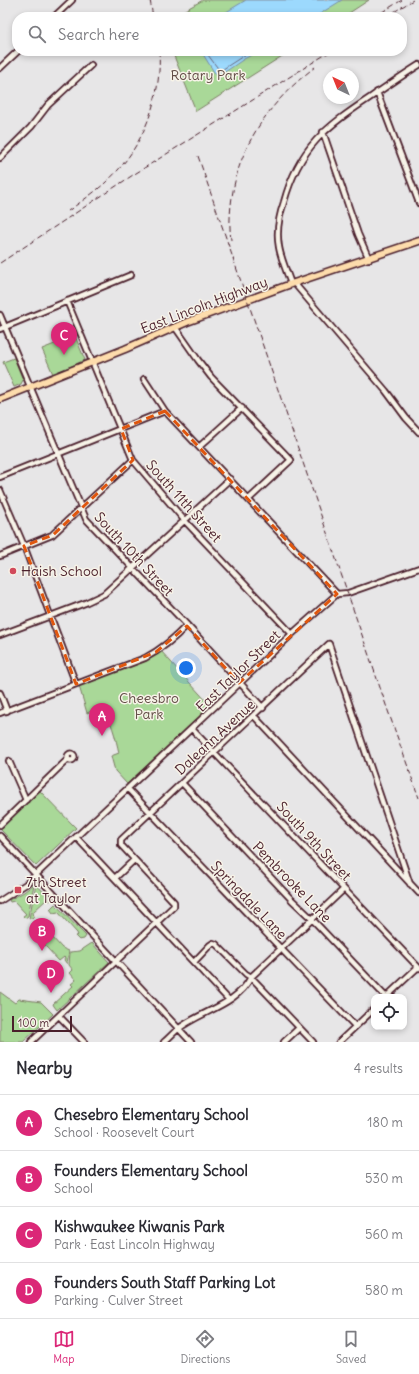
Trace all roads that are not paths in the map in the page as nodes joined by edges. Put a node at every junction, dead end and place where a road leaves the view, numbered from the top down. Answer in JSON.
{"nodes":[{"id":1,"x":72,"y":0,"type":"edge"},
{"id":2,"x":59,"y":12,"type":"edge"},
{"id":3,"x":13,"y":56,"type":"edge"},
{"id":4,"x":91,"y":65,"type":"dead end"},
{"id":5,"x":419,"y":65,"type":"edge"},
{"id":6,"x":0,"y":68,"type":"edge"},
{"id":7,"x":377,"y":92,"type":"junction"},
{"id":8,"x":323,"y":132,"type":"junction"},
{"id":9,"x":0,"y":158,"type":"edge"},
{"id":10,"x":419,"y":203,"type":"edge"},
{"id":11,"x":419,"y":241,"type":"edge"},
{"id":12,"x":369,"y":259,"type":"junction"},
{"id":13,"x":130,"y":275,"type":"dead end"},
{"id":14,"x":293,"y":284,"type":"junction"},
{"id":15,"x":67,"y":301,"type":"junction"},
{"id":16,"x":0,"y":315,"type":"edge"},
{"id":17,"x":175,"y":327,"type":"junction"},
{"id":18,"x":6,"y":328,"type":"junction"},
{"id":19,"x":0,"y":329,"type":"edge"},
{"id":20,"x":93,"y":362,"type":"junction"},
{"id":21,"x":144,"y":379,"type":"dead end"},
{"id":22,"x":32,"y":388,"type":"junction"},
{"id":23,"x":0,"y":400,"type":"edge"},
{"id":24,"x":242,"y":408,"type":"junction"},
{"id":25,"x":165,"y":411,"type":"junction"},
{"id":26,"x":121,"y":429,"type":"junction"},
{"id":27,"x":419,"y":432,"type":"edge"},
{"id":28,"x":199,"y":447,"type":"junction"},
{"id":29,"x":59,"y":454,"type":"junction"},
{"id":30,"x":133,"y":460,"type":"junction"},
{"id":31,"x":0,"y":477,"type":"edge"},
{"id":32,"x":230,"y":479,"type":"junction"},
{"id":33,"x":0,"y":490,"type":"edge"},
{"id":34,"x":249,"y":499,"type":"junction"},
{"id":35,"x":81,"y":509,"type":"junction"},
{"id":36,"x":185,"y":521,"type":"junction"},
{"id":37,"x":24,"y":546,"type":"junction"},
{"id":38,"x":0,"y":556,"type":"edge"},
{"id":39,"x":133,"y":568,"type":"junction"},
{"id":40,"x":419,"y":568,"type":"edge"},
{"id":41,"x":337,"y":594,"type":"junction"},
{"id":42,"x":50,"y":616,"type":"junction"},
{"id":43,"x":187,"y":625,"type":"junction"},
{"id":44,"x":292,"y":634,"type":"junction"},
{"id":45,"x":0,"y":635,"type":"edge"},
{"id":46,"x":240,"y":683,"type":"junction"},
{"id":47,"x":76,"y":684,"type":"junction"},
{"id":48,"x":0,"y":693,"type":"edge"},
{"id":49,"x":263,"y":708,"type":"junction"},
{"id":50,"x":7,"y":711,"type":"junction"},
{"id":51,"x":0,"y":713,"type":"edge"},
{"id":52,"x":254,"y":716,"type":"junction"},
{"id":53,"x":192,"y":729,"type":"junction"},
{"id":54,"x":215,"y":752,"type":"junction"},
{"id":55,"x":68,"y":759,"type":"dead end"},
{"id":56,"x":10,"y":761,"type":"dead end"},
{"id":57,"x":182,"y":783,"type":"junction"},
{"id":58,"x":128,"y":789,"type":"junction"},
{"id":59,"x":26,"y":800,"type":"junction"},
{"id":60,"x":150,"y":813,"type":"junction"},
{"id":61,"x":0,"y":825,"type":"edge"},
{"id":62,"x":0,"y":836,"type":"edge"},
{"id":63,"x":76,"y":837,"type":"junction"},
{"id":64,"x":134,"y":860,"type":"junction"},
{"id":65,"x":36,"y":875,"type":"junction"},
{"id":66,"x":115,"y":878,"type":"junction"},
{"id":67,"x":410,"y":884,"type":"junction"},
{"id":68,"x":344,"y":889,"type":"junction"},
{"id":69,"x":419,"y":893,"type":"edge"},
{"id":70,"x":0,"y":901,"type":"edge"},
{"id":71,"x":312,"y":919,"type":"junction"},
{"id":72,"x":157,"y":923,"type":"junction"},
{"id":73,"x":280,"y":949,"type":"junction"},
{"id":74,"x":117,"y":961,"type":"junction"},
{"id":75,"x":194,"y":962,"type":"junction"},
{"id":76,"x":419,"y":968,"type":"edge"},
{"id":77,"x":251,"y":978,"type":"junction"},
{"id":78,"x":383,"y":994,"type":"edge"},
{"id":79,"x":389,"y":994,"type":"edge"},
{"id":80,"x":229,"y":1000,"type":"junction"},
{"id":81,"x":371,"y":1012,"type":"edge"},
{"id":82,"x":59,"y":1016,"type":"junction"},
{"id":83,"x":355,"y":1026,"type":"junction"},
{"id":84,"x":299,"y":1028,"type":"junction"},
{"id":85,"x":178,"y":1029,"type":"junction"},
{"id":86,"x":31,"y":1042,"type":"edge"},
{"id":87,"x":84,"y":1042,"type":"edge"},
{"id":88,"x":164,"y":1042,"type":"edge"},
{"id":89,"x":191,"y":1042,"type":"edge"},
{"id":90,"x":284,"y":1042,"type":"edge"},
{"id":91,"x":313,"y":1042,"type":"edge"},
{"id":92,"x":338,"y":1042,"type":"edge"}],
"edges":[{"from":1,"to":2,"type":"street"},
{"from":3,"to":6,"type":"street"},
{"from":4,"to":9,"type":"street"},
{"from":5,"to":7,"type":"street"},
{"from":7,"to":8,"type":"street"},
{"from":7,"to":10,"type":"street"},
{"from":8,"to":12,"type":"street"},
{"from":8,"to":14,"type":"street"},
{"from":11,"to":12,"type":"main road","name":"East Lincoln Highway"},
{"from":12,"to":14,"type":"main road","name":"East Lincoln Highway"},
{"from":13,"to":15,"type":"street"},
{"from":14,"to":17,"type":"main road","name":"East Lincoln Highway"},
{"from":14,"to":27,"type":"street"},
{"from":15,"to":18,"type":"street"},
{"from":15,"to":20,"type":"street","name":"South 11th Street"},
{"from":16,"to":18,"type":"street","name":"South 10th Street"},
{"from":17,"to":20,"type":"main road","name":"East Lincoln Highway"},
{"from":17,"to":24,"type":"street"},
{"from":18,"to":19,"type":"street"},
{"from":18,"to":22,"type":"street","name":"South 10th Street"},
{"from":20,"to":22,"type":"main road","name":"East Lincoln Highway"},
{"from":20,"to":26,"type":"street","name":"South 11th Street"},
{"from":21,"to":25,"type":"street"},
{"from":22,"to":23,"type":"main road","name":"East Lincoln Highway"},
{"from":22,"to":29,"type":"street","name":"South 10th Street"},
{"from":24,"to":28,"type":"street"},
{"from":24,"to":34,"type":"street"},
{"from":25,"to":26,"type":"street"},
{"from":25,"to":28,"type":"street"},
{"from":26,"to":29,"type":"street"},
{"from":26,"to":30,"type":"street","name":"South 11th Street"},
{"from":28,"to":32,"type":"street"},
{"from":29,"to":31,"type":"street"},
{"from":29,"to":35,"type":"street","name":"South 10th Street"},
{"from":30,"to":35,"type":"street"},
{"from":30,"to":36,"type":"street","name":"South 11th Street"},
{"from":32,"to":34,"type":"street"},
{"from":32,"to":36,"type":"street"},
{"from":33,"to":37,"type":"street"},
{"from":34,"to":41,"type":"street"},
{"from":35,"to":37,"type":"street"},
{"from":35,"to":39,"type":"street","name":"South 10th Street"},
{"from":36,"to":39,"type":"street"},
{"from":36,"to":44,"type":"street","name":"South 11th Street"},
{"from":37,"to":38,"type":"street"},
{"from":37,"to":42,"type":"street"},
{"from":39,"to":42,"type":"street"},
{"from":39,"to":43,"type":"street","name":"South 10th Street"},
{"from":40,"to":41,"type":"street"},
{"from":41,"to":44,"type":"street","name":"East Taylor Street"},
{"from":42,"to":45,"type":"street"},
{"from":42,"to":47,"type":"street"},
{"from":43,"to":46,"type":"street","name":"South 10th Street"},
{"from":43,"to":47,"type":"street"},
{"from":44,"to":46,"type":"street","name":"East Taylor Street"},
{"from":46,"to":49,"type":"street","name":"South 10th Street"},
{"from":46,"to":53,"type":"street","name":"East Taylor Street"},
{"from":47,"to":50,"type":"street"},
{"from":48,"to":50,"type":"street"},
{"from":49,"to":52,"type":"street","name":"Daleann Avenue"},
{"from":49,"to":67,"type":"street","name":"Daleann Avenue"},
{"from":50,"to":51,"type":"street"},
{"from":52,"to":54,"type":"street","name":"Daleann Avenue"},
{"from":52,"to":67,"type":"street"},
{"from":53,"to":54,"type":"street","name":"South 9th Street"},
{"from":53,"to":58,"type":"street","name":"East Taylor Street"},
{"from":54,"to":57,"type":"street","name":"Daleann Avenue"},
{"from":54,"to":68,"type":"street","name":"South 9th Street"},
{"from":55,"to":59,"type":"street"},
{"from":56,"to":59,"type":"street"},
{"from":57,"to":60,"type":"street","name":"Daleann Avenue"},
{"from":57,"to":71,"type":"street","name":"Pembrooke Lane"},
{"from":58,"to":60,"type":"street","name":"Springdale Lane"},
{"from":58,"to":63,"type":"street","name":"East Taylor Street"},
{"from":59,"to":61,"type":"street"},
{"from":60,"to":64,"type":"street","name":"Daleann Avenue"},
{"from":60,"to":73,"type":"street","name":"Springdale Lane"},
{"from":62,"to":65,"type":"street"},
{"from":63,"to":65,"type":"street","name":"East Taylor Street"},
{"from":63,"to":66,"type":"street"},
{"from":64,"to":66,"type":"street"},
{"from":64,"to":72,"type":"street"},
{"from":65,"to":70,"type":"street","name":"East Taylor Street"},
{"from":65,"to":74,"type":"street"},
{"from":66,"to":72,"type":"street"},
{"from":67,"to":69,"type":"street"},
{"from":68,"to":71,"type":"street"},
{"from":68,"to":76,"type":"street","name":"South 9th Street"},
{"from":71,"to":73,"type":"street"},
{"from":71,"to":78,"type":"street","name":"Pembrooke Lane"},
{"from":72,"to":74,"type":"street"},
{"from":72,"to":75,"type":"street"},
{"from":73,"to":77,"type":"street"},
{"from":73,"to":83,"type":"street","name":"Springdale Lane"},
{"from":74,"to":82,"type":"street"},
{"from":74,"to":85,"type":"street"},
{"from":75,"to":77,"type":"street"},
{"from":75,"to":80,"type":"street"},
{"from":76,"to":79,"type":"street"},
{"from":77,"to":80,"type":"street"},
{"from":77,"to":84,"type":"street"},
{"from":80,"to":85,"type":"street"},
{"from":81,"to":83,"type":"street"},
{"from":82,"to":86,"type":"street"},
{"from":82,"to":87,"type":"street"},
{"from":83,"to":92,"type":"street"},
{"from":84,"to":90,"type":"street"},
{"from":84,"to":91,"type":"street"},
{"from":85,"to":88,"type":"street"},
{"from":85,"to":89,"type":"street"}]}
